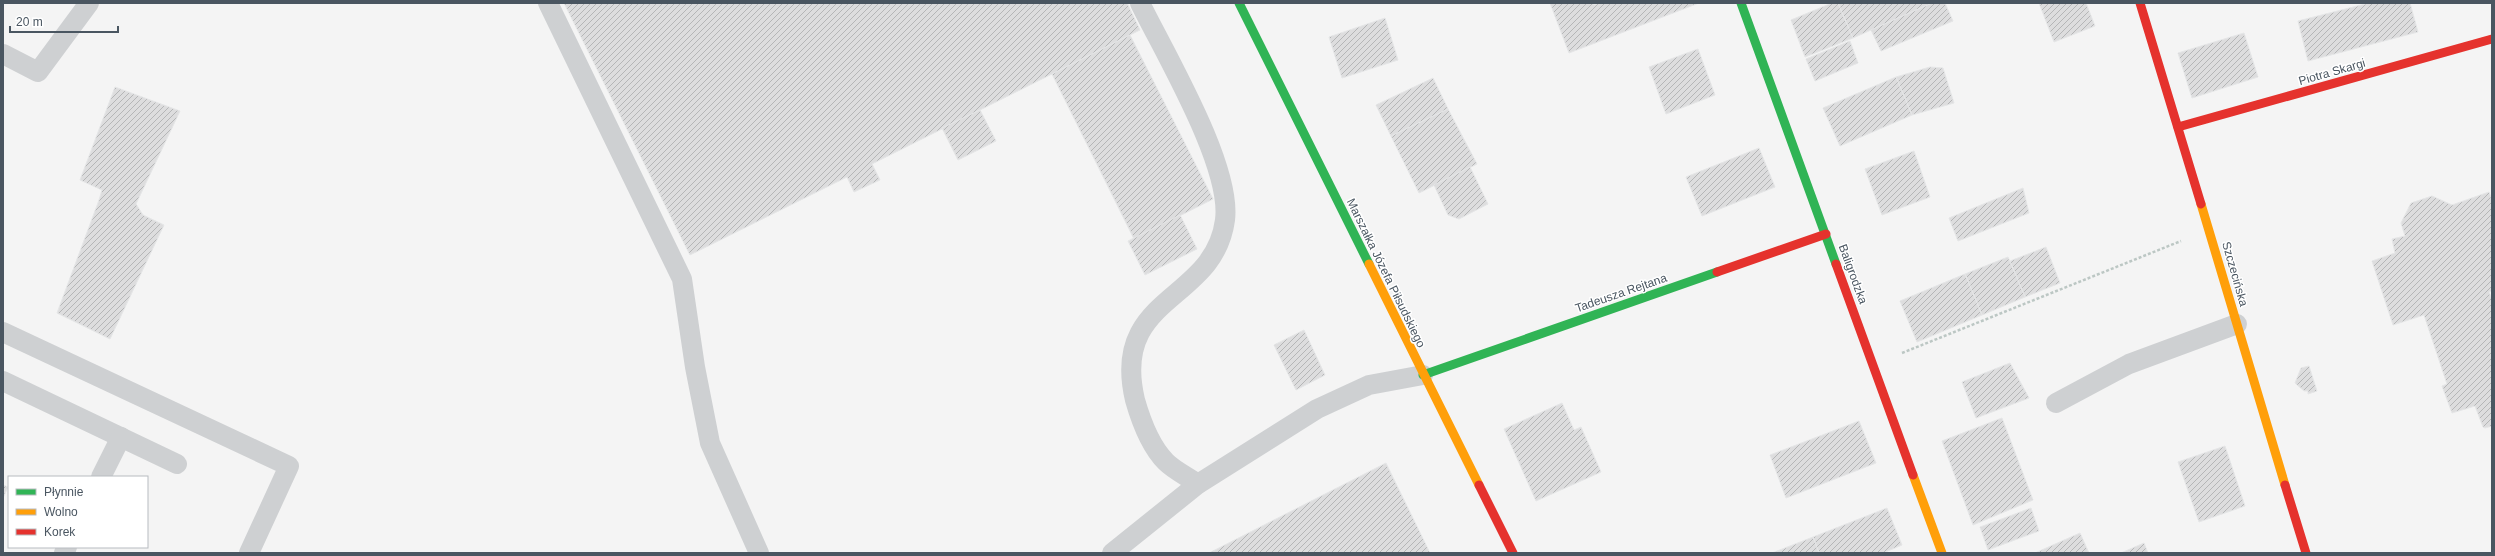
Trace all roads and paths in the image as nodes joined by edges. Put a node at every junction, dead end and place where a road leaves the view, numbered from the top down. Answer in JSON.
{"nodes":[{"id":1,"x":89,"y":3,"type":"edge"},
{"id":2,"x":548,"y":3,"type":"edge"},
{"id":3,"x":1140,"y":3,"type":"edge"},
{"id":4,"x":1239,"y":3,"type":"edge"},
{"id":5,"x":1741,"y":3,"type":"edge"},
{"id":6,"x":2140,"y":3,"type":"edge"},
{"id":7,"x":2492,"y":39,"type":"edge"},
{"id":8,"x":3,"y":54,"type":"edge"},
{"id":9,"x":2178,"y":127,"type":"junction"},
{"id":10,"x":2210,"y":230,"type":"junction"},
{"id":11,"x":1826,"y":234,"type":"junction"},
{"id":12,"x":2237,"y":324,"type":"junction"},
{"id":13,"x":3,"y":332,"type":"edge"},
{"id":14,"x":1873,"y":364,"type":"junction"},
{"id":15,"x":1423,"y":375,"type":"junction"},
{"id":16,"x":3,"y":381,"type":"edge"},
{"id":17,"x":2056,"y":403,"type":"dead end"},
{"id":18,"x":121,"y":437,"type":"junction"},
{"id":19,"x":177,"y":464,"type":"dead end"},
{"id":20,"x":102,"y":476,"type":"edge"},
{"id":21,"x":1198,"y":484,"type":"junction"},
{"id":22,"x":249,"y":553,"type":"edge"},
{"id":23,"x":759,"y":553,"type":"edge"},
{"id":24,"x":1112,"y":553,"type":"edge"},
{"id":25,"x":1513,"y":553,"type":"edge"},
{"id":26,"x":1942,"y":553,"type":"edge"},
{"id":27,"x":2306,"y":553,"type":"edge"}],
"edges":[{"from":1,"to":8,"type":"lane"},
{"from":2,"to":23,"type":"lane"},
{"from":3,"to":21,"type":"lane"},
{"from":4,"to":15,"type":"street","name":"Marszałka Józefa Piłsudskiego"},
{"from":5,"to":11,"type":"street","name":"Baligrodzka"},
{"from":6,"to":9,"type":"street","name":"Szczecińska"},
{"from":7,"to":9,"type":"street","name":"Piotra Skargi"},
{"from":9,"to":10,"type":"street","name":"Szczecińska"},
{"from":10,"to":12,"type":"street","name":"Szczecińska"},
{"from":10,"to":14,"type":"path"},
{"from":11,"to":14,"type":"street","name":"Baligrodzka"},
{"from":11,"to":15,"type":"street","name":"Tadeusza Rejtana"},
{"from":12,"to":17,"type":"lane"},
{"from":12,"to":27,"type":"street","name":"Szczecińska"},
{"from":13,"to":22,"type":"lane"},
{"from":14,"to":26,"type":"street","name":"Baligrodzka"},
{"from":15,"to":21,"type":"lane"},
{"from":15,"to":25,"type":"street","name":"Marszałka Józefa Piłsudskiego"},
{"from":16,"to":18,"type":"lane"},
{"from":18,"to":19,"type":"lane"},
{"from":18,"to":20,"type":"lane"},
{"from":21,"to":24,"type":"lane"}]}
